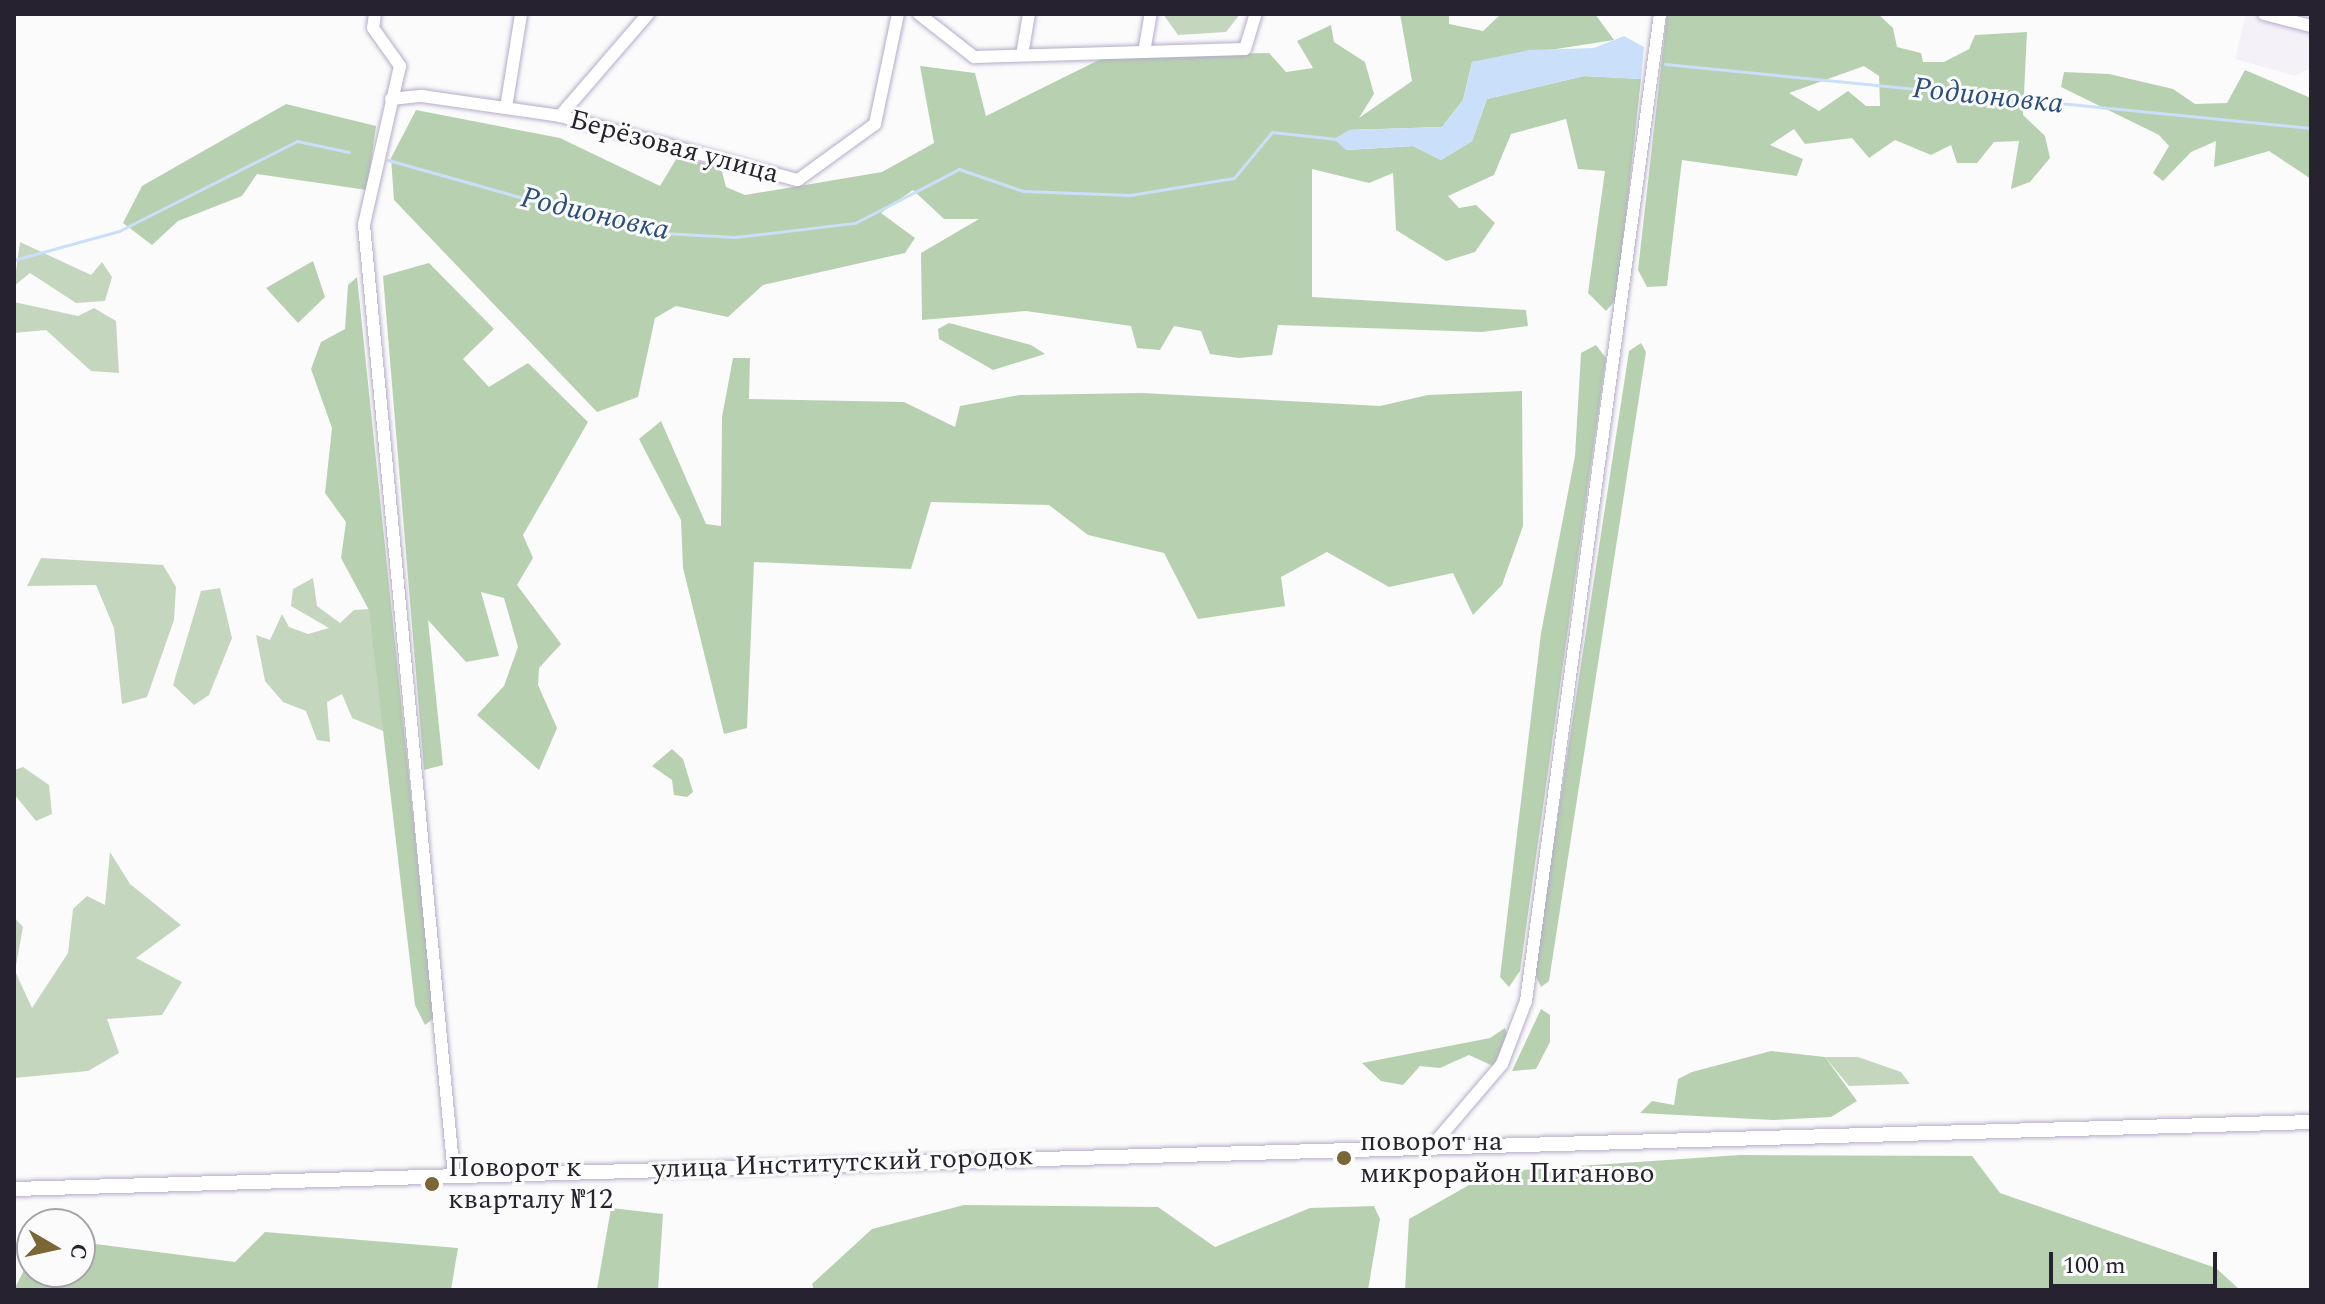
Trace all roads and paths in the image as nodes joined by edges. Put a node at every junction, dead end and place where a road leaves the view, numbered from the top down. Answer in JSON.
{"nodes":[{"id":1,"x":375,"y":14,"type":"edge"},
{"id":2,"x":521,"y":14,"type":"edge"},
{"id":3,"x":648,"y":14,"type":"edge"},
{"id":4,"x":898,"y":14,"type":"edge"},
{"id":5,"x":919,"y":14,"type":"edge"},
{"id":6,"x":1029,"y":14,"type":"edge"},
{"id":7,"x":1151,"y":14,"type":"edge"},
{"id":8,"x":1256,"y":14,"type":"edge"},
{"id":9,"x":1660,"y":14,"type":"edge"},
{"id":10,"x":2264,"y":14,"type":"edge"},
{"id":11,"x":2311,"y":26,"type":"edge"},
{"id":12,"x":1144,"y":52,"type":"junction"},
{"id":13,"x":1022,"y":55,"type":"junction"},
{"id":14,"x":391,"y":99,"type":"junction"},
{"id":15,"x":506,"y":108,"type":"junction"},
{"id":16,"x":560,"y":116,"type":"junction"},
{"id":17,"x":2311,"y":1122,"type":"edge"},
{"id":18,"x":1432,"y":1146,"type":"junction"},
{"id":19,"x":454,"y":1175,"type":"junction"},
{"id":20,"x":14,"y":1189,"type":"edge"}],
"edges":[{"from":1,"to":14,"type":"street"},
{"from":2,"to":15,"type":"street"},
{"from":3,"to":16,"type":"street"},
{"from":4,"to":16,"type":"street","name":"Берёзовая улица"},
{"from":5,"to":13,"type":"street"},
{"from":6,"to":13,"type":"street"},
{"from":7,"to":12,"type":"street"},
{"from":8,"to":12,"type":"street"},
{"from":9,"to":18,"type":"street"},
{"from":10,"to":11,"type":"street"},
{"from":12,"to":13,"type":"street"},
{"from":14,"to":15,"type":"street","name":"Берёзовая улица"},
{"from":14,"to":19,"type":"street"},
{"from":15,"to":16,"type":"street","name":"Берёзовая улица"},
{"from":17,"to":18,"type":"street","name":"улица Институтский городок"},
{"from":18,"to":19,"type":"street","name":"улица Институтский городок"},
{"from":19,"to":20,"type":"street","name":"улица Институтский городок"}]}
